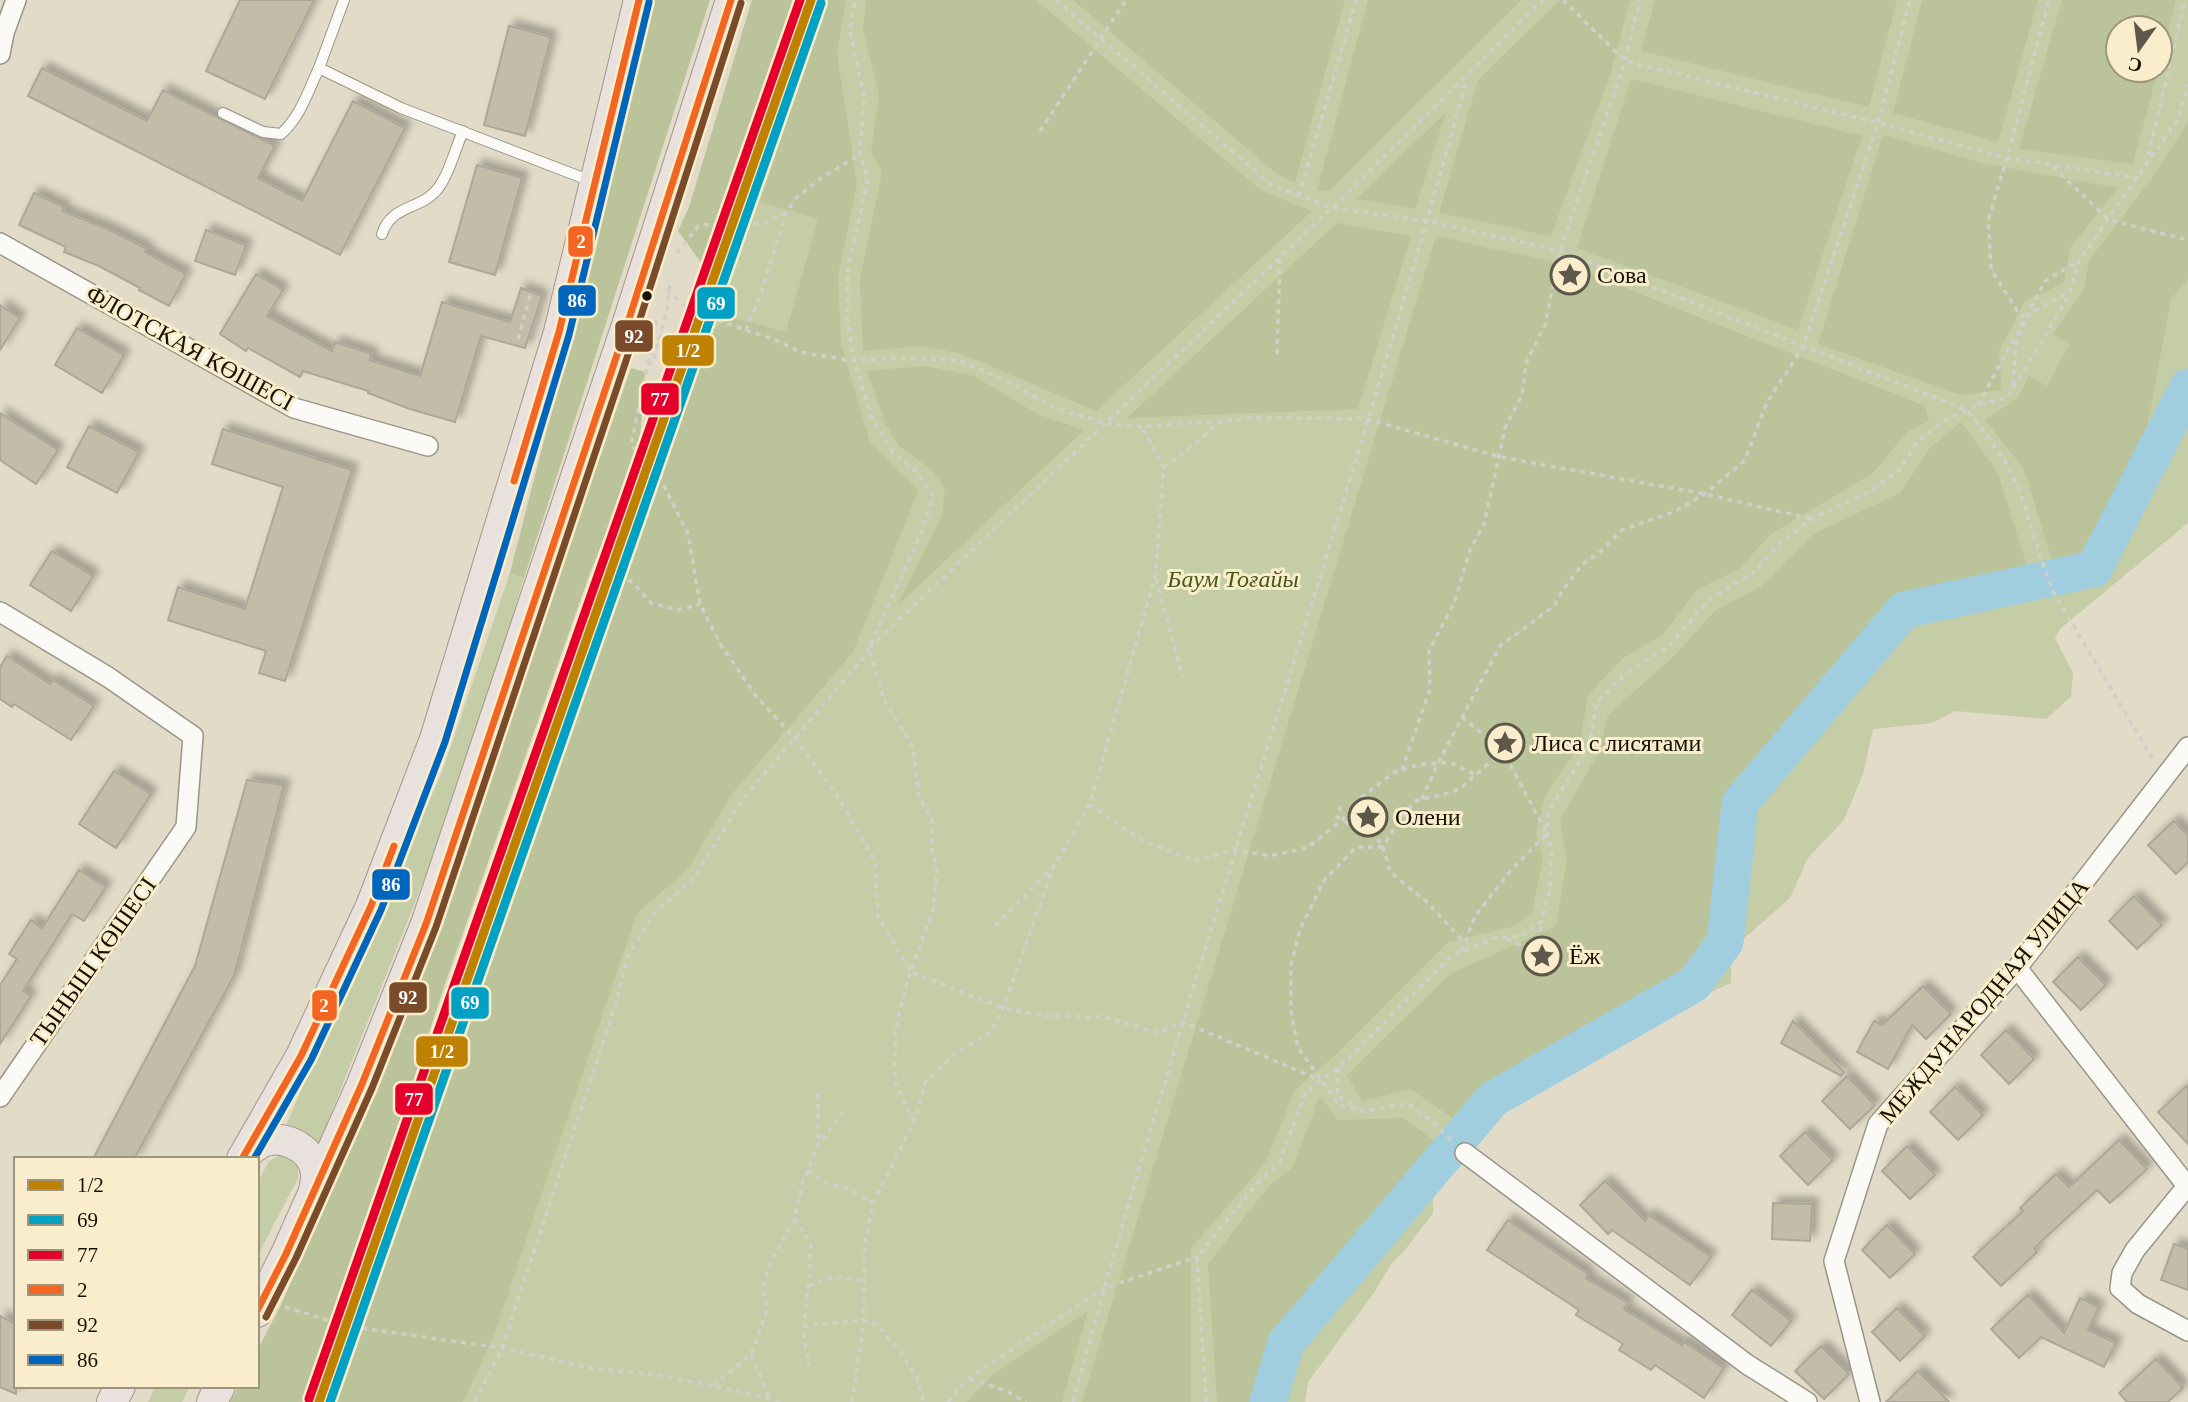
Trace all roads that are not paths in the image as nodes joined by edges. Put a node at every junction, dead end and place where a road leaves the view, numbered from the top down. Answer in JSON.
{"nodes":[{"id":1,"x":16,"y":0,"type":"edge"},
{"id":2,"x":344,"y":0,"type":"edge"},
{"id":3,"x":639,"y":0,"type":"edge"},
{"id":4,"x":731,"y":0,"type":"edge"},
{"id":5,"x":0,"y":54,"type":"edge"},
{"id":6,"x":319,"y":68,"type":"junction"},
{"id":7,"x":223,"y":113,"type":"dead end"},
{"id":8,"x":463,"y":131,"type":"junction"},
{"id":9,"x":595,"y":183,"type":"junction"},
{"id":10,"x":382,"y":234,"type":"dead end"},
{"id":11,"x":0,"y":243,"type":"edge"},
{"id":12,"x":428,"y":446,"type":"dead end"},
{"id":13,"x":1,"y":616,"type":"edge"},
{"id":14,"x":2188,"y":747,"type":"edge"},
{"id":15,"x":2017,"y":968,"type":"junction"},
{"id":16,"x":0,"y":1097,"type":"edge"},
{"id":17,"x":1465,"y":1153,"type":"road end"},
{"id":18,"x":244,"y":1157,"type":"edge"},
{"id":19,"x":244,"y":1157,"type":"edge"},
{"id":20,"x":2187,"y":1185,"type":"edge"},
{"id":21,"x":314,"y":1191,"type":"junction"},
{"id":22,"x":260,"y":1306,"type":"edge"},
{"id":23,"x":2188,"y":1331,"type":"edge"},
{"id":24,"x":1807,"y":1402,"type":"edge"},
{"id":25,"x":1870,"y":1402,"type":"edge"}],
"edges":[{"from":1,"to":5,"type":"street"},
{"from":2,"to":6,"type":"lane"},
{"from":3,"to":9,"type":"main road"},
{"from":4,"to":21,"type":"main road"},
{"from":6,"to":7,"type":"lane"},
{"from":6,"to":8,"type":"lane"},
{"from":8,"to":9,"type":"lane"},
{"from":8,"to":10,"type":"lane"},
{"from":9,"to":18,"type":"main road"},
{"from":11,"to":12,"type":"street","name":"ФЛОТСКАЯ КӨШЕСІ"},
{"from":13,"to":16,"type":"street","name":"ТЫНЫШ КӨШЕСІ"},
{"from":14,"to":15,"type":"street","name":"МЕЖДУНАРОДНАЯ УЛИЦА"},
{"from":15,"to":20,"type":"street"},
{"from":15,"to":25,"type":"street","name":"МЕЖДУНАРОДНАЯ УЛИЦА"},
{"from":17,"to":24,"type":"street"},
{"from":19,"to":21,"type":"main road"},
{"from":20,"to":23,"type":"street"},
{"from":21,"to":22,"type":"main road"}]}
